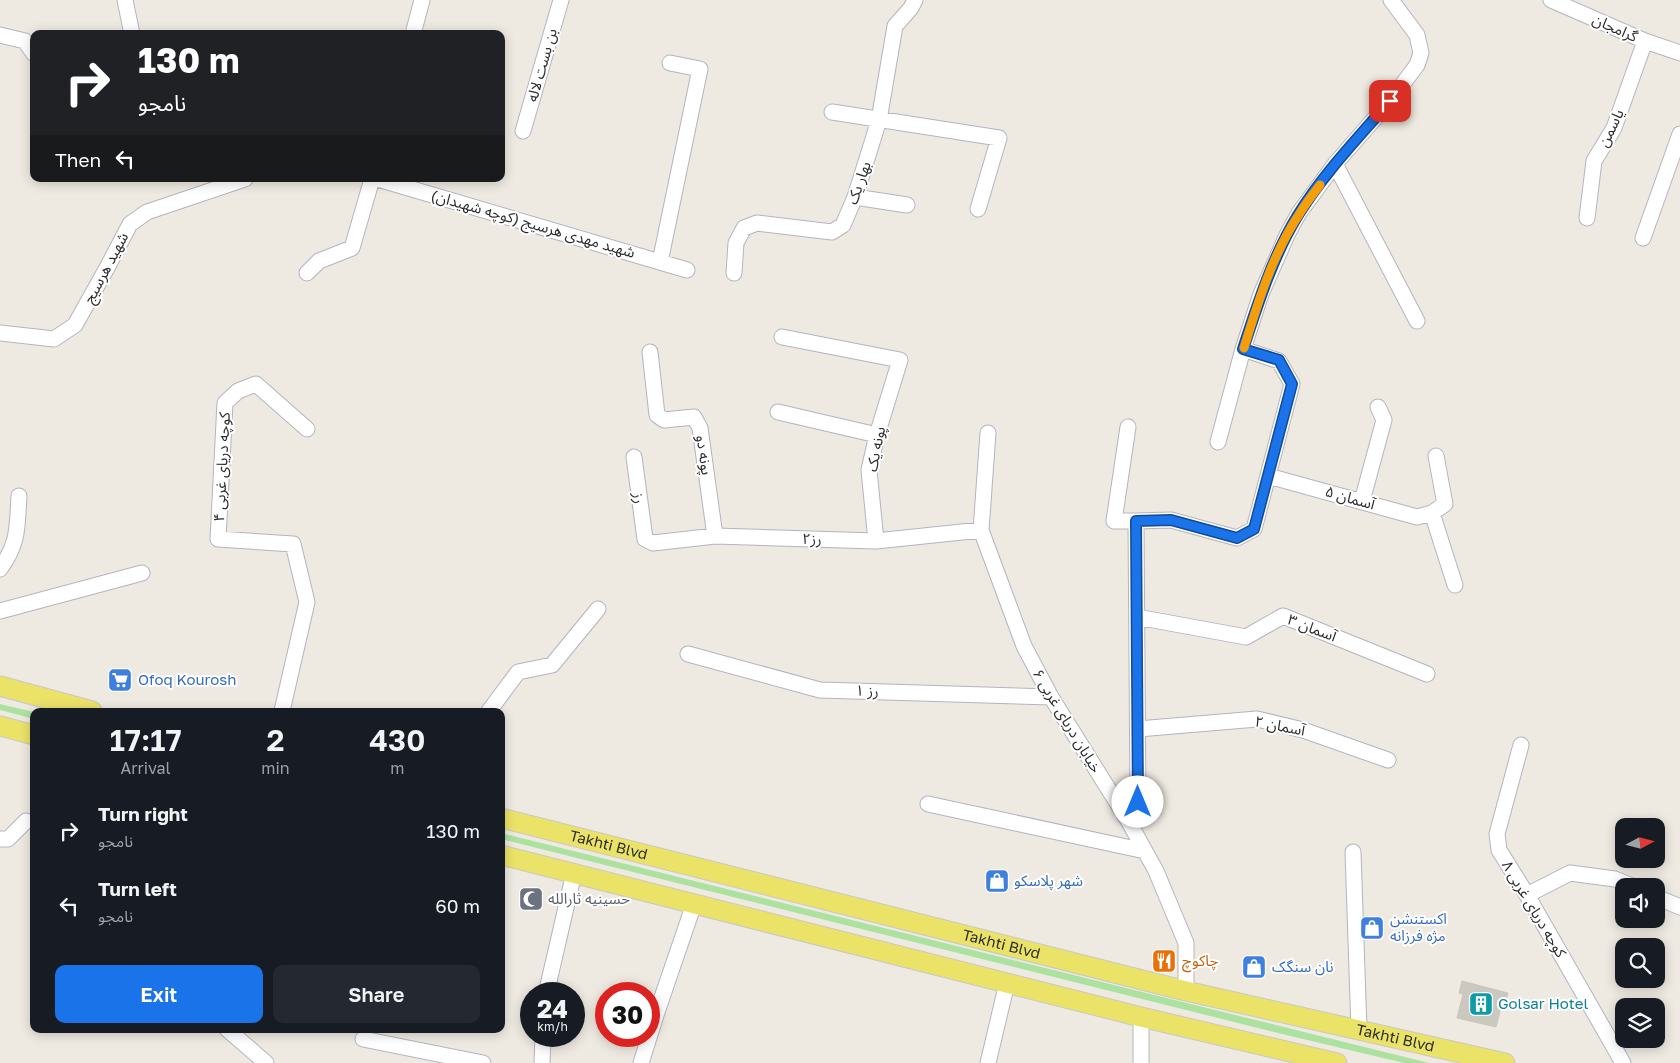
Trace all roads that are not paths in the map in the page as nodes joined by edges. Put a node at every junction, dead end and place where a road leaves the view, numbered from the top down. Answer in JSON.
{"nodes":[{"id":1,"x":124,"y":0,"type":"edge"},
{"id":2,"x":422,"y":0,"type":"edge"},
{"id":3,"x":561,"y":0,"type":"edge"},
{"id":4,"x":915,"y":0,"type":"edge"},
{"id":5,"x":1391,"y":0,"type":"edge"},
{"id":6,"x":1551,"y":0,"type":"edge"},
{"id":7,"x":131,"y":30,"type":"edge"},
{"id":8,"x":414,"y":30,"type":"edge"},
{"id":9,"x":0,"y":35,"type":"edge"},
{"id":10,"x":1645,"y":41,"type":"junction"},
{"id":11,"x":30,"y":48,"type":"edge"},
{"id":12,"x":1680,"y":53,"type":"edge"},
{"id":13,"x":670,"y":63,"type":"dead end"},
{"id":14,"x":832,"y":112,"type":"dead end"},
{"id":15,"x":879,"y":120,"type":"junction"},
{"id":16,"x":524,"y":131,"type":"dead end"},
{"id":17,"x":1680,"y":134,"type":"edge"},
{"id":18,"x":1335,"y":164,"type":"junction"},
{"id":19,"x":232,"y":182,"type":"edge"},
{"id":20,"x":371,"y":182,"type":"edge"},
{"id":21,"x":388,"y":182,"type":"edge"},
{"id":22,"x":855,"y":197,"type":"junction"},
{"id":23,"x":907,"y":205,"type":"dead end"},
{"id":24,"x":978,"y":209,"type":"dead end"},
{"id":25,"x":1587,"y":218,"type":"dead end"},
{"id":26,"x":1643,"y":238,"type":"dead end"},
{"id":27,"x":660,"y":262,"type":"junction"},
{"id":28,"x":687,"y":270,"type":"dead end"},
{"id":29,"x":307,"y":273,"type":"dead end"},
{"id":30,"x":734,"y":273,"type":"dead end"},
{"id":31,"x":1417,"y":322,"type":"dead end"},
{"id":32,"x":0,"y":333,"type":"edge"},
{"id":33,"x":782,"y":336,"type":"dead end"},
{"id":34,"x":1243,"y":349,"type":"junction"},
{"id":35,"x":650,"y":352,"type":"dead end"},
{"id":36,"x":1378,"y":407,"type":"dead end"},
{"id":37,"x":778,"y":412,"type":"dead end"},
{"id":38,"x":1128,"y":427,"type":"dead end"},
{"id":39,"x":307,"y":429,"type":"dead end"},
{"id":40,"x":988,"y":432,"type":"dead end"},
{"id":41,"x":877,"y":435,"type":"junction"},
{"id":42,"x":1218,"y":442,"type":"dead end"},
{"id":43,"x":1436,"y":456,"type":"dead end"},
{"id":44,"x":634,"y":457,"type":"dead end"},
{"id":45,"x":1268,"y":476,"type":"junction"},
{"id":46,"x":19,"y":496,"type":"dead end"},
{"id":47,"x":1362,"y":501,"type":"junction"},
{"id":48,"x":1432,"y":513,"type":"junction"},
{"id":49,"x":1136,"y":521,"type":"junction"},
{"id":50,"x":981,"y":530,"type":"junction"},
{"id":51,"x":715,"y":536,"type":"junction"},
{"id":52,"x":645,"y":538,"type":"joint"},
{"id":53,"x":876,"y":541,"type":"junction"},
{"id":54,"x":0,"y":569,"type":"edge"},
{"id":55,"x":142,"y":574,"type":"dead end"},
{"id":56,"x":1455,"y":585,"type":"dead end"},
{"id":57,"x":598,"y":609,"type":"dead end"},
{"id":58,"x":0,"y":611,"type":"edge"},
{"id":59,"x":1137,"y":617,"type":"junction"},
{"id":60,"x":688,"y":654,"type":"dead end"},
{"id":61,"x":1427,"y":674,"type":"dead end"},
{"id":62,"x":0,"y":686,"type":"edge"},
{"id":63,"x":1051,"y":697,"type":"junction"},
{"id":64,"x":81,"y":708,"type":"edge"},
{"id":65,"x":283,"y":708,"type":"edge"},
{"id":66,"x":490,"y":708,"type":"edge"},
{"id":67,"x":0,"y":726,"type":"edge"},
{"id":68,"x":1138,"y":729,"type":"junction"},
{"id":69,"x":30,"y":734,"type":"edge"},
{"id":70,"x":1521,"y":745,"type":"dead end"},
{"id":71,"x":1388,"y":760,"type":"dead end"},
{"id":72,"x":928,"y":804,"type":"dead end"},
{"id":73,"x":505,"y":819,"type":"edge"},
{"id":74,"x":26,"y":821,"type":"dead end"},
{"id":75,"x":1129,"y":822,"type":"junction"},
{"id":76,"x":0,"y":840,"type":"edge"},
{"id":77,"x":1144,"y":851,"type":"junction"},
{"id":78,"x":1354,"y":852,"type":"dead end"},
{"id":79,"x":505,"y":856,"type":"edge"},
{"id":80,"x":574,"y":874,"type":"junction"},
{"id":81,"x":1615,"y":879,"type":"edge"},
{"id":82,"x":1527,"y":895,"type":"junction"},
{"id":83,"x":1665,"y":901,"type":"edge"},
{"id":84,"x":694,"y":904,"type":"junction"},
{"id":85,"x":1680,"y":907,"type":"edge"},
{"id":86,"x":549,"y":982,"type":"edge"},
{"id":87,"x":1007,"y":982,"type":"junction"},
{"id":88,"x":1186,"y":991,"type":"junction"},
{"id":89,"x":1141,"y":1017,"type":"junction"},
{"id":90,"x":1359,"y":1030,"type":"junction"},
{"id":91,"x":232,"y":1033,"type":"edge"},
{"id":92,"x":363,"y":1040,"type":"dead end"},
{"id":93,"x":543,"y":1047,"type":"edge"},
{"id":94,"x":266,"y":1063,"type":"edge"},
{"id":95,"x":483,"y":1063,"type":"edge"},
{"id":96,"x":542,"y":1063,"type":"edge"},
{"id":97,"x":641,"y":1063,"type":"edge"},
{"id":98,"x":988,"y":1063,"type":"edge"},
{"id":99,"x":1141,"y":1063,"type":"edge"},
{"id":100,"x":1337,"y":1063,"type":"edge"},
{"id":101,"x":1505,"y":1063,"type":"edge"},
{"id":102,"x":1622,"y":1063,"type":"edge"}],
"edges":[{"from":1,"to":7,"type":"street"},
{"from":2,"to":8,"type":"street"},
{"from":3,"to":16,"type":"street","name":"بن بست لاله"},
{"from":4,"to":15,"type":"street","name":"بهار یک"},
{"from":5,"to":18,"type":"street"},
{"from":6,"to":10,"type":"street","name":"گرامجان"},
{"from":9,"to":11,"type":"street"},
{"from":10,"to":12,"type":"street","name":"گرامجان"},
{"from":10,"to":25,"type":"street","name":"یاسمن"},
{"from":13,"to":27,"type":"street"},
{"from":14,"to":15,"type":"street"},
{"from":15,"to":22,"type":"street","name":"بهار یک"},
{"from":15,"to":24,"type":"street"},
{"from":17,"to":26,"type":"street"},
{"from":18,"to":31,"type":"street"},
{"from":18,"to":34,"type":"street"},
{"from":19,"to":32,"type":"street","name":"شهید هرسیج"},
{"from":20,"to":29,"type":"street"},
{"from":21,"to":27,"type":"street","name":"شهید مهدی هرسیج (کوچه شهیدان)"},
{"from":22,"to":23,"type":"street"},
{"from":22,"to":30,"type":"street","name":"بهار یک"},
{"from":27,"to":28,"type":"street","name":"شهید مهدی هرسیج (کوچه شهیدان)"},
{"from":33,"to":41,"type":"street","name":"پونه یک"},
{"from":34,"to":42,"type":"street"},
{"from":34,"to":45,"type":"street"},
{"from":35,"to":51,"type":"street","name":"پونه دو"},
{"from":36,"to":47,"type":"street"},
{"from":37,"to":41,"type":"street"},
{"from":38,"to":49,"type":"street"},
{"from":39,"to":65,"type":"street","name":"کوچه دریای غربی ۴"},
{"from":40,"to":50,"type":"street"},
{"from":41,"to":53,"type":"street","name":"پونه یک"},
{"from":43,"to":48,"type":"street"},
{"from":44,"to":52,"type":"street","name":"رز"},
{"from":45,"to":47,"type":"street","name":"آسمان ۵"},
{"from":45,"to":49,"type":"street"},
{"from":46,"to":54,"type":"street"},
{"from":47,"to":48,"type":"street","name":"آسمان ۵"},
{"from":48,"to":56,"type":"street"},
{"from":49,"to":59,"type":"street"},
{"from":50,"to":53,"type":"street","name":"رز۲"},
{"from":50,"to":63,"type":"street","name":"خیابان دریای غربی ۶"},
{"from":51,"to":52,"type":"street","name":"رز۲"},
{"from":51,"to":53,"type":"street","name":"رز۲"},
{"from":55,"to":58,"type":"street"},
{"from":57,"to":66,"type":"street"},
{"from":59,"to":61,"type":"street","name":"آسمان ۳"},
{"from":59,"to":68,"type":"street"},
{"from":60,"to":63,"type":"street","name":"رز ۱"},
{"from":62,"to":64,"type":"main road"},
{"from":63,"to":75,"type":"street","name":"خیابان دریای غربی ۶"},
{"from":67,"to":69,"type":"main road"},
{"from":68,"to":71,"type":"street","name":"آسمان ۲"},
{"from":68,"to":75,"type":"street"},
{"from":70,"to":82,"type":"street","name":"کوچه دریای غربی ۸"},
{"from":72,"to":77,"type":"street"},
{"from":73,"to":88,"type":"main road","name":"Takhti Blvd"},
{"from":74,"to":76,"type":"street"},
{"from":75,"to":77,"type":"street","name":"خیابان دریای غربی ۶"},
{"from":77,"to":88,"type":"street","name":"خیابان دریای غربی ۶"},
{"from":78,"to":90,"type":"street"},
{"from":79,"to":80,"type":"main road"},
{"from":80,"to":84,"type":"main road"},
{"from":80,"to":86,"type":"street"},
{"from":81,"to":82,"type":"street"},
{"from":82,"to":102,"type":"street","name":"کوچه دریای غربی ۸"},
{"from":83,"to":85,"type":"street"},
{"from":84,"to":87,"type":"main road"},
{"from":84,"to":97,"type":"street"},
{"from":87,"to":89,"type":"main road"},
{"from":87,"to":98,"type":"street"},
{"from":88,"to":90,"type":"main road","name":"Takhti Blvd"},
{"from":89,"to":99,"type":"street"},
{"from":89,"to":100,"type":"main road"},
{"from":90,"to":101,"type":"main road","name":"Takhti Blvd"},
{"from":91,"to":94,"type":"street"},
{"from":92,"to":95,"type":"street"},
{"from":93,"to":96,"type":"street"}]}
